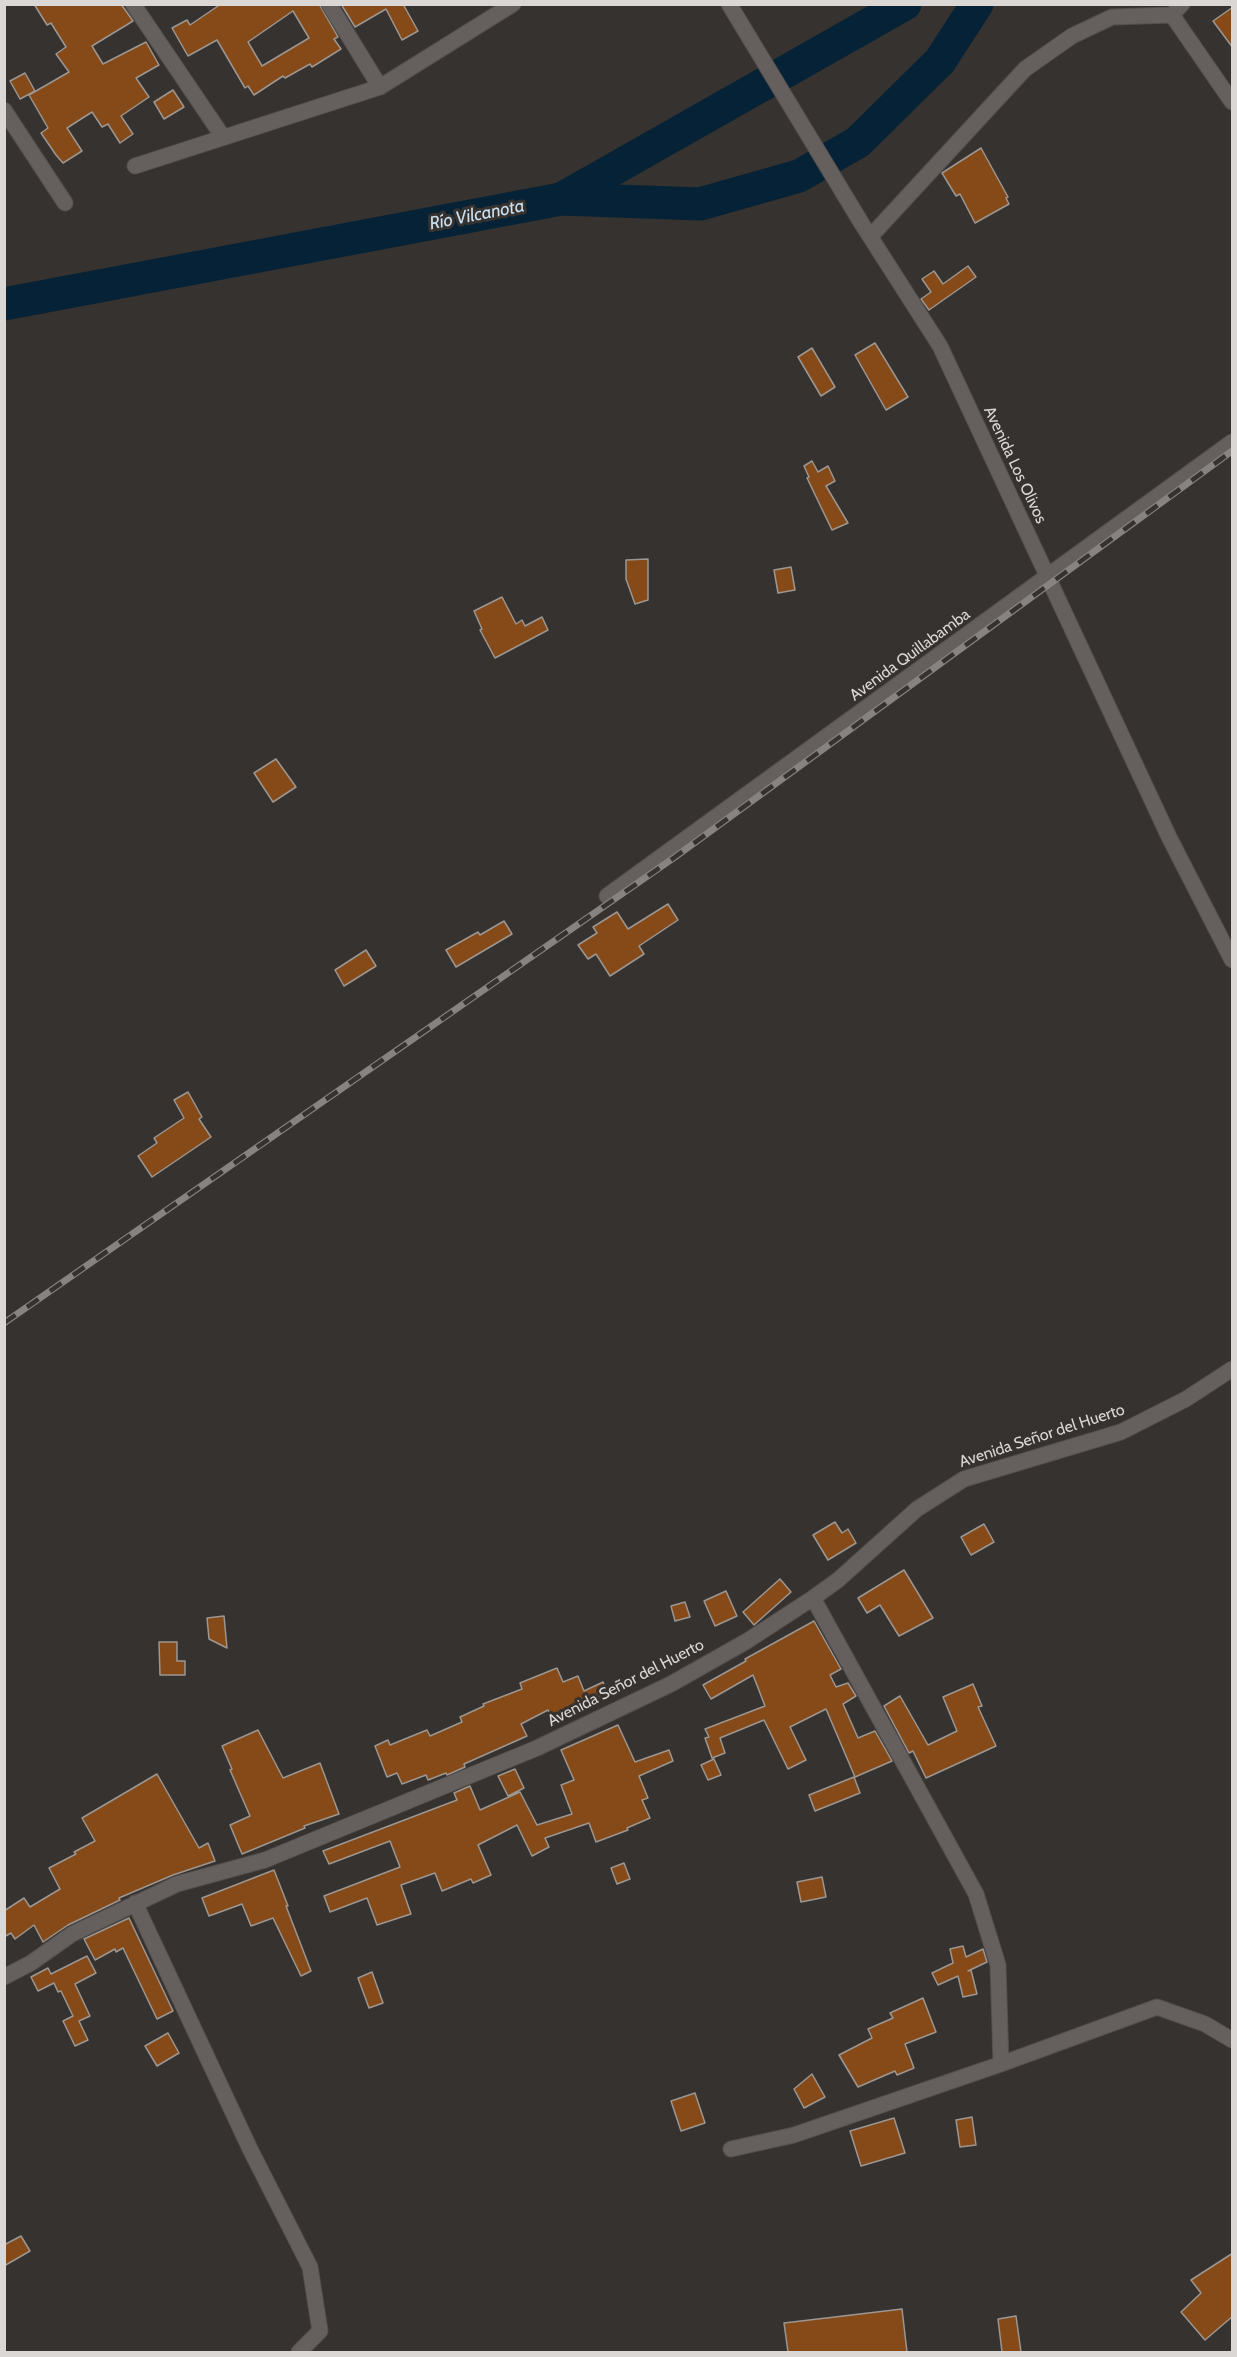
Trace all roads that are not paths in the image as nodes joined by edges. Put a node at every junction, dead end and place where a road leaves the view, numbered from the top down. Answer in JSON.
{"nodes":[{"id":1,"x":134,"y":4,"type":"edge"},
{"id":2,"x":329,"y":4,"type":"edge"},
{"id":3,"x":513,"y":4,"type":"edge"},
{"id":4,"x":729,"y":4,"type":"edge"},
{"id":5,"x":1177,"y":10,"type":"edge"},
{"id":6,"x":380,"y":87,"type":"junction"},
{"id":7,"x":1233,"y":102,"type":"edge"},
{"id":8,"x":4,"y":110,"type":"edge"},
{"id":9,"x":223,"y":137,"type":"junction"},
{"id":10,"x":135,"y":166,"type":"dead end"},
{"id":11,"x":65,"y":203,"type":"dead end"},
{"id":12,"x":866,"y":230,"type":"junction"},
{"id":13,"x":1233,"y":442,"type":"edge"},
{"id":14,"x":1048,"y":578,"type":"junction"},
{"id":15,"x":607,"y":896,"type":"dead end"},
{"id":16,"x":1233,"y":960,"type":"edge"},
{"id":17,"x":1233,"y":1369,"type":"edge"},
{"id":18,"x":813,"y":1598,"type":"junction"},
{"id":19,"x":135,"y":1904,"type":"junction"},
{"id":20,"x":4,"y":1977,"type":"edge"},
{"id":21,"x":1233,"y":2040,"type":"edge"},
{"id":22,"x":1001,"y":2064,"type":"junction"},
{"id":23,"x":732,"y":2149,"type":"dead end"},
{"id":24,"x":299,"y":2352,"type":"edge"}],
"edges":[{"from":1,"to":9,"type":"street"},
{"from":2,"to":6,"type":"street"},
{"from":3,"to":6,"type":"street"},
{"from":4,"to":12,"type":"street","name":"Avenida Los Olivos"},
{"from":5,"to":7,"type":"street"},
{"from":5,"to":12,"type":"street"},
{"from":6,"to":9,"type":"street"},
{"from":8,"to":11,"type":"street"},
{"from":9,"to":10,"type":"street"},
{"from":12,"to":14,"type":"street","name":"Avenida Los Olivos"},
{"from":13,"to":14,"type":"street","name":"Avenida Quillabamba"},
{"from":14,"to":15,"type":"street","name":"Avenida Quillabamba"},
{"from":14,"to":16,"type":"street","name":"Avenida Los Olivos"},
{"from":17,"to":18,"type":"street","name":"Avenida Señor del Huerto"},
{"from":18,"to":19,"type":"street","name":"Avenida Señor del Huerto"},
{"from":18,"to":22,"type":"street"},
{"from":19,"to":20,"type":"street","name":"Avenida Señor del Huerto"},
{"from":19,"to":24,"type":"street"},
{"from":21,"to":22,"type":"street"},
{"from":22,"to":23,"type":"street"}]}
